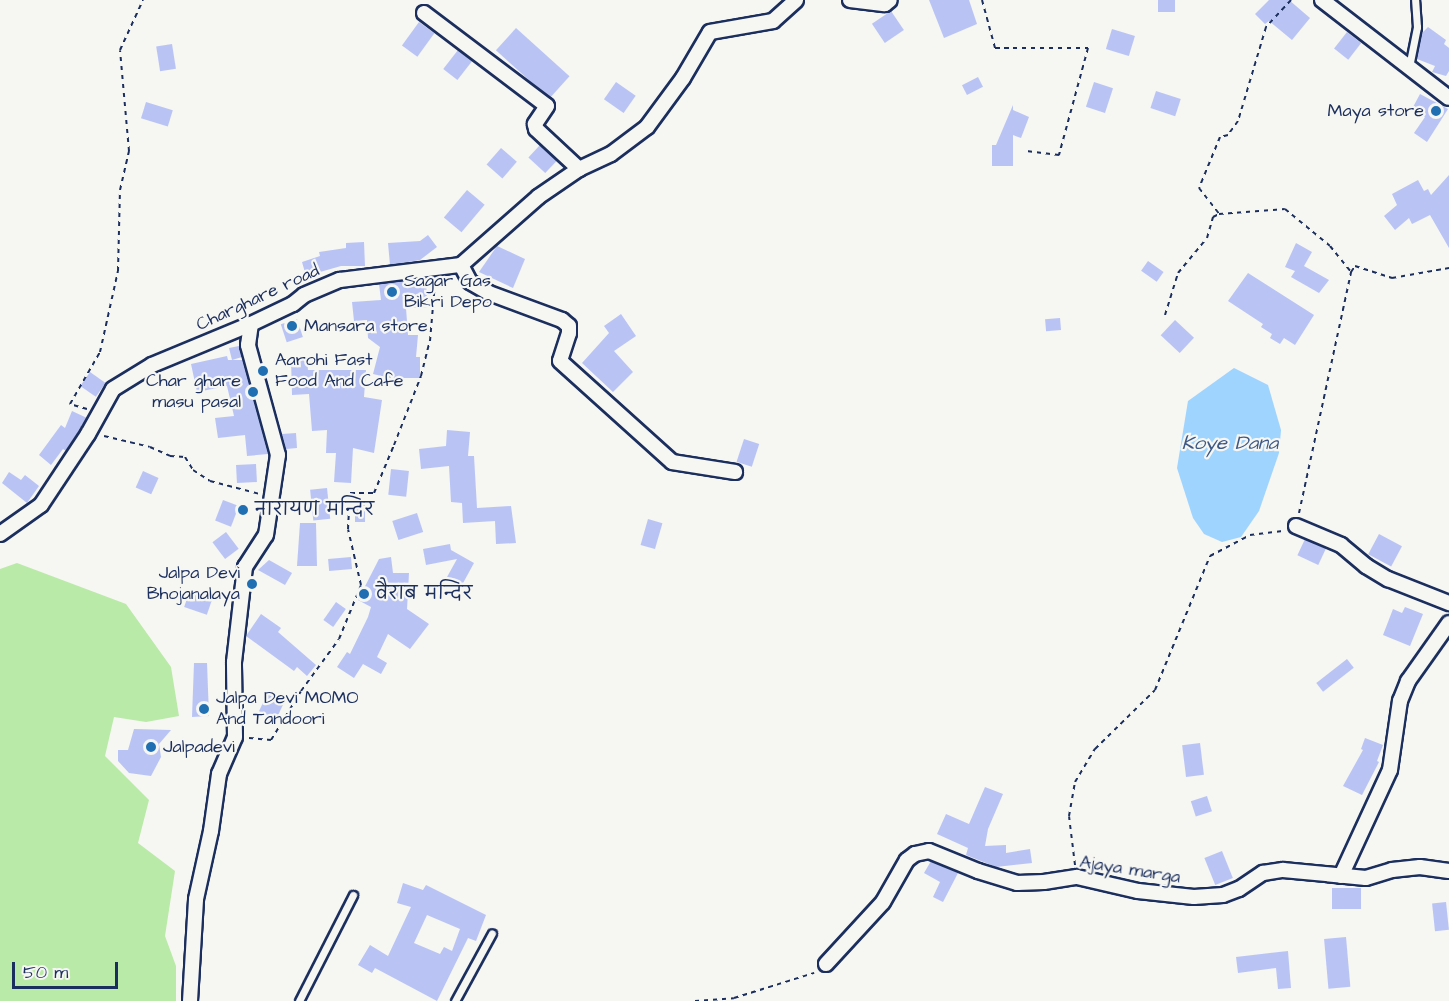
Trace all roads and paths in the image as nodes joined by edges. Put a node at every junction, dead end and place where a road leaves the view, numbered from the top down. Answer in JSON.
{"nodes":[{"id":1,"x":143,"y":0,"type":"edge"},
{"id":2,"x":796,"y":0,"type":"edge"},
{"id":3,"x":850,"y":0,"type":"edge"},
{"id":4,"x":890,"y":0,"type":"edge"},
{"id":5,"x":981,"y":0,"type":"edge"},
{"id":6,"x":1291,"y":0,"type":"edge"},
{"id":7,"x":1322,"y":0,"type":"edge"},
{"id":8,"x":1415,"y":0,"type":"edge"},
{"id":9,"x":424,"y":13,"type":"dead end"},
{"id":10,"x":1409,"y":67,"type":"junction"},
{"id":11,"x":1449,"y":97,"type":"edge"},
{"id":12,"x":1026,"y":151,"type":"dead end"},
{"id":13,"x":579,"y":169,"type":"junction"},
{"id":14,"x":1220,"y":214,"type":"junction"},
{"id":15,"x":461,"y":264,"type":"junction"},
{"id":16,"x":1449,"y":268,"type":"edge"},
{"id":17,"x":436,"y":269,"type":"junction"},
{"id":18,"x":1351,"y":272,"type":"junction"},
{"id":19,"x":1165,"y":315,"type":"dead end"},
{"id":20,"x":251,"y":324,"type":"junction"},
{"id":21,"x":87,"y":409,"type":"dead end"},
{"id":22,"x":88,"y":434,"type":"junction"},
{"id":23,"x":735,"y":472,"type":"dead end"},
{"id":24,"x":271,"y":492,"type":"junction"},
{"id":25,"x":1296,"y":526,"type":"junction"},
{"id":26,"x":0,"y":534,"type":"edge"},
{"id":27,"x":1449,"y":603,"type":"edge"},
{"id":28,"x":1449,"y":623,"type":"edge"},
{"id":29,"x":235,"y":737,"type":"junction"},
{"id":30,"x":1449,"y":871,"type":"edge"},
{"id":31,"x":1341,"y":876,"type":"junction"},
{"id":32,"x":1077,"y":877,"type":"junction"},
{"id":33,"x":353,"y":895,"type":"dead end"},
{"id":34,"x":492,"y":933,"type":"dead end"},
{"id":35,"x":826,"y":964,"type":"joint"},
{"id":36,"x":190,"y":1001,"type":"edge"},
{"id":37,"x":299,"y":1001,"type":"edge"},
{"id":38,"x":455,"y":1001,"type":"edge"},
{"id":39,"x":695,"y":1001,"type":"edge"}],
"edges":[{"from":1,"to":21,"type":"path"},
{"from":2,"to":13,"type":"street","name":"Charghare road"},
{"from":3,"to":4,"type":"street"},
{"from":5,"to":12,"type":"path"},
{"from":6,"to":14,"type":"path"},
{"from":7,"to":10,"type":"street"},
{"from":8,"to":10,"type":"lane"},
{"from":9,"to":13,"type":"street"},
{"from":10,"to":11,"type":"street"},
{"from":13,"to":15,"type":"street","name":"Charghare road"},
{"from":14,"to":18,"type":"path"},
{"from":14,"to":19,"type":"path"},
{"from":15,"to":17,"type":"street","name":"Charghare road"},
{"from":15,"to":23,"type":"street"},
{"from":16,"to":18,"type":"path"},
{"from":17,"to":20,"type":"street","name":"Charghare road"},
{"from":17,"to":29,"type":"path"},
{"from":18,"to":25,"type":"path"},
{"from":20,"to":22,"type":"street","name":"Charghare road"},
{"from":20,"to":24,"type":"street"},
{"from":22,"to":24,"type":"path"},
{"from":22,"to":26,"type":"street","name":"Charghare road"},
{"from":24,"to":29,"type":"street"},
{"from":25,"to":27,"type":"street"},
{"from":25,"to":32,"type":"path"},
{"from":28,"to":31,"type":"street"},
{"from":29,"to":36,"type":"street"},
{"from":30,"to":31,"type":"street","name":"Ajaya marga"},
{"from":31,"to":32,"type":"street","name":"Ajaya marga"},
{"from":32,"to":35,"type":"street","name":"Ajaya marga"},
{"from":33,"to":37,"type":"lane"},
{"from":34,"to":38,"type":"lane"},
{"from":35,"to":39,"type":"path"}]}
